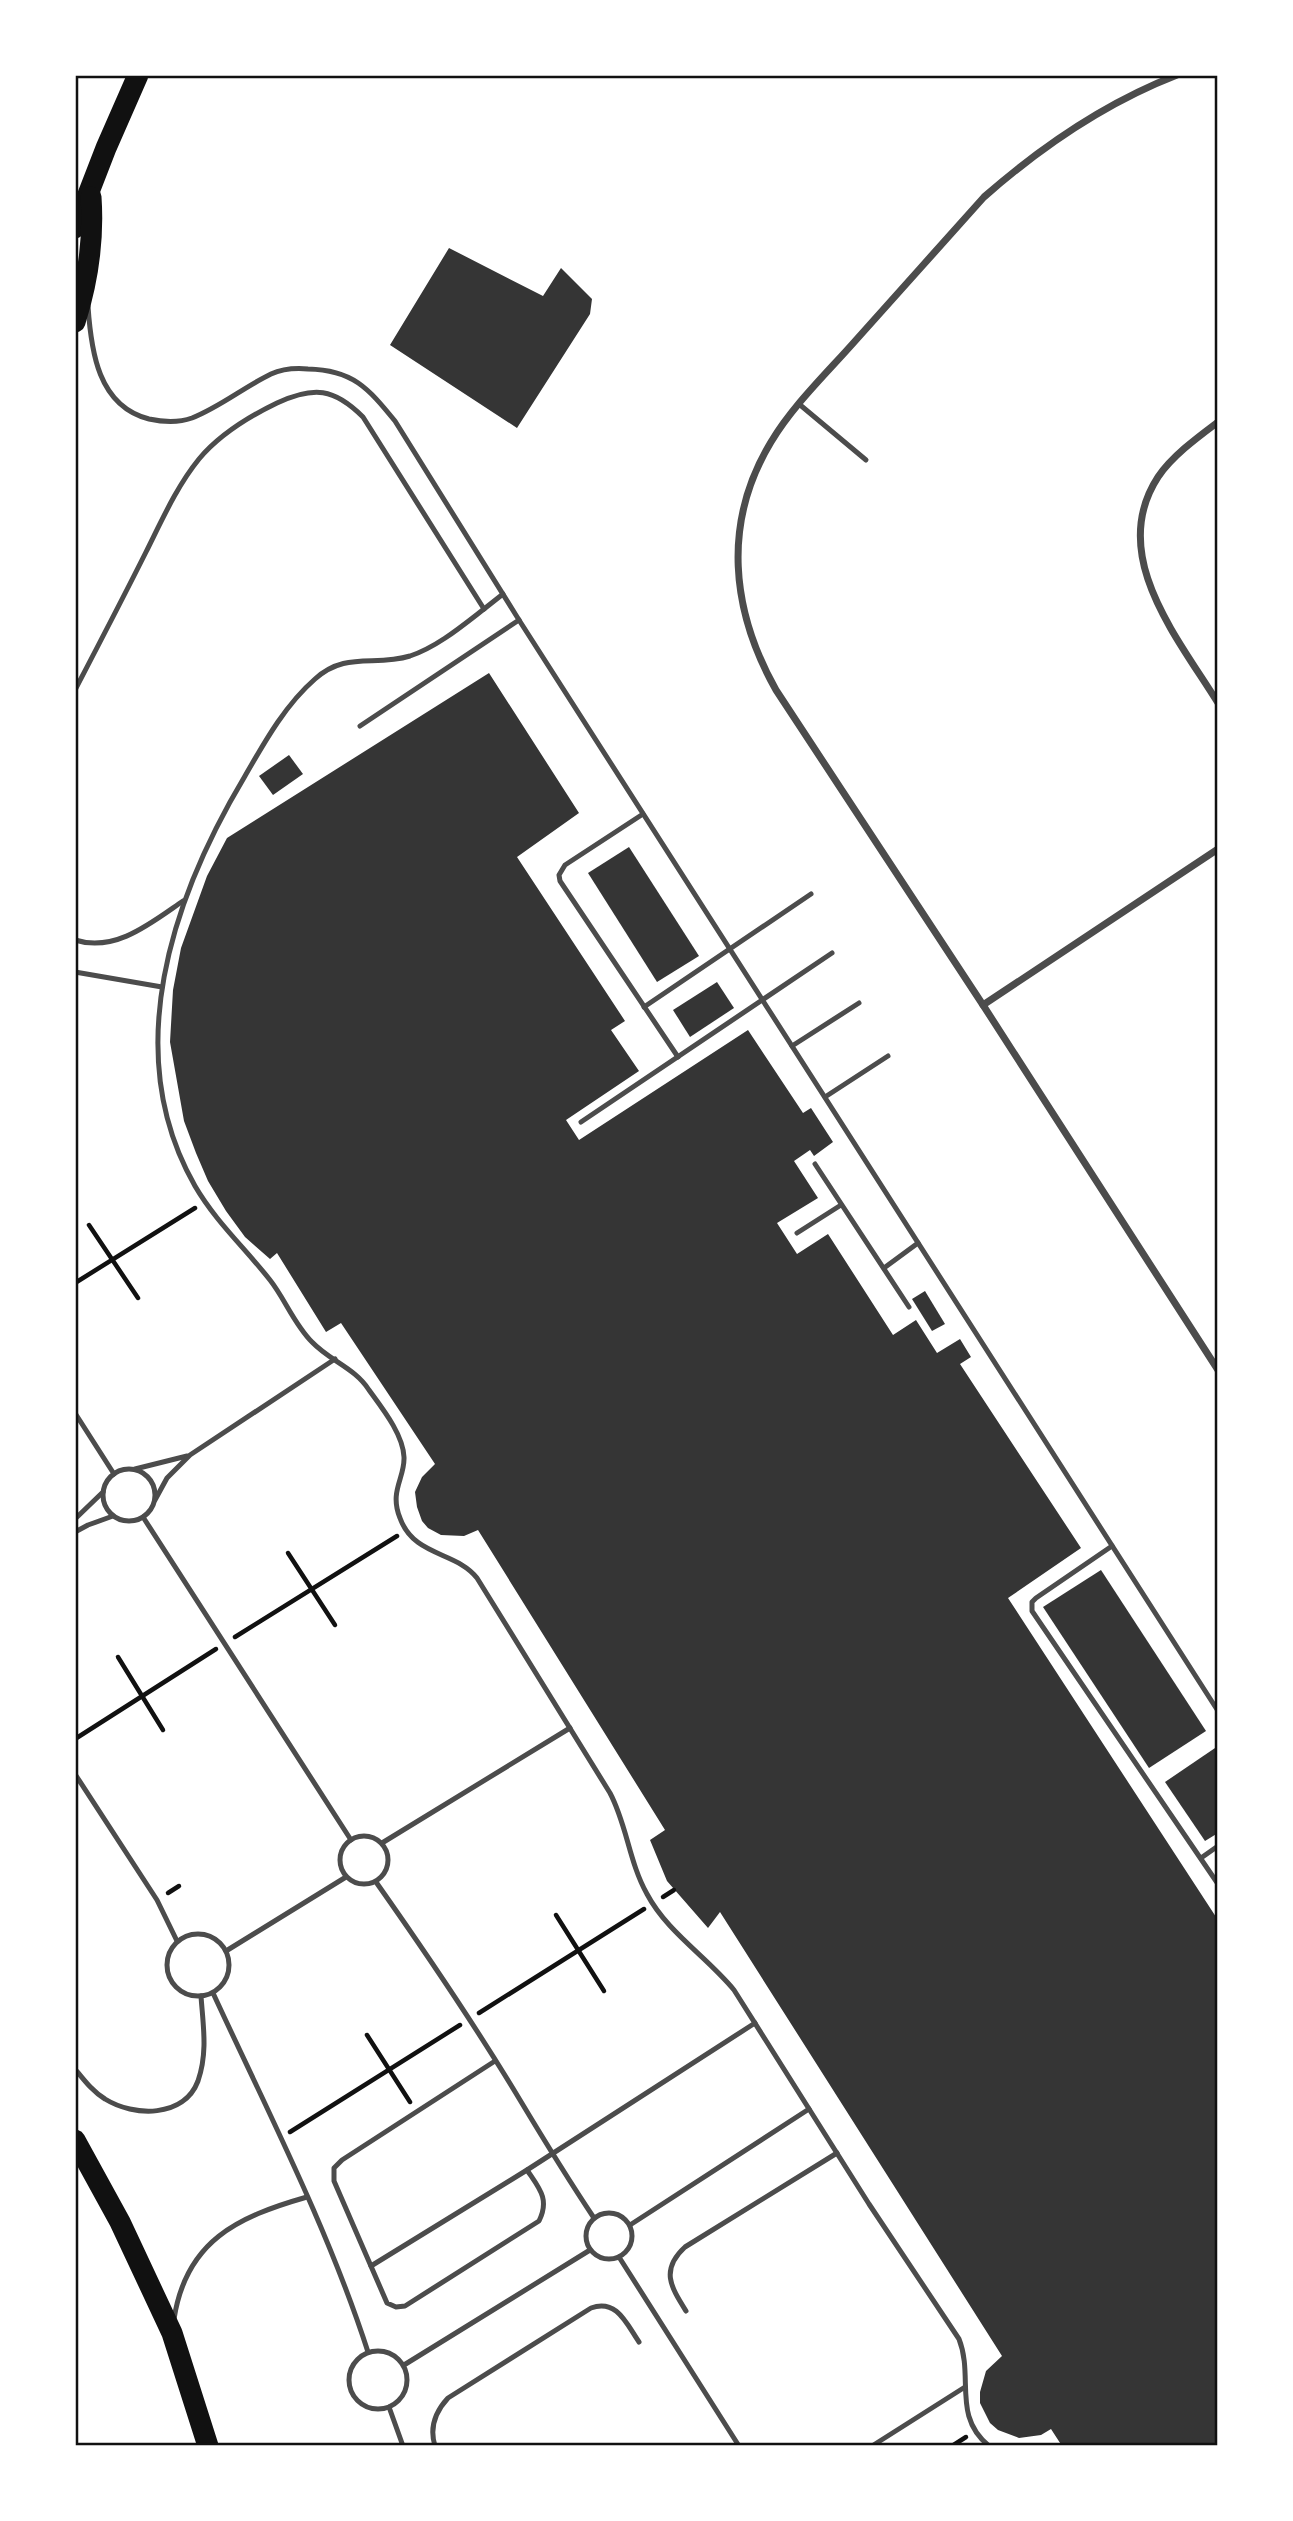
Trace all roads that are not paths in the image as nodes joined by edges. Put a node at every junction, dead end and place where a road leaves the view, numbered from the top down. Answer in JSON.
{"nodes":[{"id":1,"x":138,"y":75,"type":"edge"},
{"id":2,"x":1177,"y":75,"type":"edge"},
{"id":3,"x":91,"y":187,"type":"junction"},
{"id":4,"x":75,"y":228,"type":"edge"},
{"id":5,"x":88,"y":275,"type":"junction"},
{"id":6,"x":75,"y":322,"type":"edge"},
{"id":7,"x":799,"y":404,"type":"junction"},
{"id":8,"x":1218,"y":422,"type":"edge"},
{"id":9,"x":866,"y":460,"type":"dead end"},
{"id":10,"x":503,"y":594,"type":"junction"},
{"id":11,"x":484,"y":609,"type":"junction"},
{"id":12,"x":519,"y":620,"type":"junction"},
{"id":13,"x":75,"y":690,"type":"edge"},
{"id":14,"x":1218,"y":703,"type":"edge"},
{"id":15,"x":360,"y":726,"type":"dead end"},
{"id":16,"x":643,"y":814,"type":"junction"},
{"id":17,"x":1218,"y":849,"type":"edge"},
{"id":18,"x":811,"y":894,"type":"dead end"},
{"id":19,"x":184,"y":900,"type":"junction"},
{"id":20,"x":75,"y":940,"type":"edge"},
{"id":21,"x":729,"y":949,"type":"junction"},
{"id":22,"x":832,"y":953,"type":"dead end"},
{"id":23,"x":75,"y":972,"type":"edge"},
{"id":24,"x":162,"y":988,"type":"junction"},
{"id":25,"x":762,"y":1000,"type":"junction"},
{"id":26,"x":859,"y":1003,"type":"dead end"},
{"id":27,"x":983,"y":1005,"type":"junction"},
{"id":28,"x":644,"y":1007,"type":"junction"},
{"id":29,"x":792,"y":1046,"type":"junction"},
{"id":30,"x":888,"y":1056,"type":"dead end"},
{"id":31,"x":678,"y":1057,"type":"junction"},
{"id":32,"x":825,"y":1097,"type":"junction"},
{"id":33,"x":581,"y":1122,"type":"dead end"},
{"id":34,"x":815,"y":1164,"type":"dead end"},
{"id":35,"x":841,"y":1205,"type":"junction"},
{"id":36,"x":797,"y":1233,"type":"dead end"},
{"id":37,"x":918,"y":1243,"type":"junction"},
{"id":38,"x":884,"y":1268,"type":"junction"},
{"id":39,"x":909,"y":1307,"type":"dead end"},
{"id":40,"x":335,"y":1359,"type":"junction"},
{"id":41,"x":1218,"y":1370,"type":"edge"},
{"id":42,"x":75,"y":1413,"type":"edge"},
{"id":43,"x":190,"y":1455,"type":"junction"},
{"id":44,"x":133,"y":1469,"type":"junction"},
{"id":45,"x":114,"y":1474,"type":"junction"},
{"id":46,"x":103,"y":1492,"type":"junction"},
{"id":47,"x":155,"y":1500,"type":"junction"},
{"id":48,"x":113,"y":1516,"type":"junction"},
{"id":49,"x":144,"y":1517,"type":"junction"},
{"id":50,"x":75,"y":1518,"type":"edge"},
{"id":51,"x":75,"y":1532,"type":"edge"},
{"id":52,"x":1112,"y":1546,"type":"junction"},
{"id":53,"x":1218,"y":1711,"type":"edge"},
{"id":54,"x":570,"y":1728,"type":"junction"},
{"id":55,"x":75,"y":1774,"type":"edge"},
{"id":56,"x":351,"y":1840,"type":"junction"},
{"id":57,"x":382,"y":1843,"type":"junction"},
{"id":58,"x":1218,"y":1846,"type":"edge"},
{"id":59,"x":1201,"y":1858,"type":"junction"},
{"id":60,"x":346,"y":1877,"type":"junction"},
{"id":61,"x":376,"y":1882,"type":"junction"},
{"id":62,"x":1218,"y":1884,"type":"edge"},
{"id":63,"x":177,"y":1941,"type":"junction"},
{"id":64,"x":226,"y":1951,"type":"junction"},
{"id":65,"x":212,"y":1993,"type":"junction"},
{"id":66,"x":201,"y":1996,"type":"junction"},
{"id":67,"x":755,"y":2023,"type":"junction"},
{"id":68,"x":495,"y":2061,"type":"junction"},
{"id":69,"x":75,"y":2069,"type":"edge"},
{"id":70,"x":809,"y":2109,"type":"junction"},
{"id":71,"x":75,"y":2140,"type":"edge"},
{"id":72,"x":837,"y":2153,"type":"junction"},
{"id":73,"x":551,"y":2154,"type":"junction"},
{"id":74,"x":527,"y":2170,"type":"junction"},
{"id":75,"x":307,"y":2197,"type":"junction"},
{"id":76,"x":594,"y":2218,"type":"junction"},
{"id":77,"x":630,"y":2225,"type":"junction"},
{"id":78,"x":590,"y":2250,"type":"junction"},
{"id":79,"x":619,"y":2257,"type":"junction"},
{"id":80,"x":371,"y":2266,"type":"junction"},
{"id":81,"x":686,"y":2311,"type":"dead end"},
{"id":82,"x":172,"y":2333,"type":"junction"},
{"id":83,"x":639,"y":2342,"type":"dead end"},
{"id":84,"x":368,"y":2352,"type":"junction"},
{"id":85,"x":404,"y":2365,"type":"junction"},
{"id":86,"x":965,"y":2387,"type":"junction"},
{"id":87,"x":389,"y":2407,"type":"junction"},
{"id":88,"x":208,"y":2446,"type":"edge"},
{"id":89,"x":403,"y":2446,"type":"edge"},
{"id":90,"x":435,"y":2446,"type":"edge"},
{"id":91,"x":739,"y":2446,"type":"edge"},
{"id":92,"x":872,"y":2446,"type":"edge"},
{"id":93,"x":989,"y":2446,"type":"edge"}],
"edges":[{"from":1,"to":3,"type":"highway"},
{"from":2,"to":7,"type":"street"},
{"from":3,"to":4,"type":"highway"},
{"from":3,"to":5,"type":"highway"},
{"from":5,"to":6,"type":"highway"},
{"from":5,"to":10,"type":"lane"},
{"from":7,"to":9,"type":"lane"},
{"from":7,"to":27,"type":"street"},
{"from":8,"to":14,"type":"street"},
{"from":10,"to":11,"type":"lane"},
{"from":10,"to":12,"type":"lane"},
{"from":11,"to":13,"type":"lane"},
{"from":11,"to":19,"type":"lane"},
{"from":12,"to":15,"type":"lane"},
{"from":12,"to":16,"type":"lane"},
{"from":16,"to":21,"type":"lane"},
{"from":16,"to":28,"type":"lane"},
{"from":17,"to":27,"type":"street"},
{"from":18,"to":21,"type":"lane"},
{"from":19,"to":20,"type":"lane"},
{"from":19,"to":24,"type":"lane"},
{"from":21,"to":25,"type":"lane"},
{"from":21,"to":28,"type":"lane"},
{"from":22,"to":25,"type":"lane"},
{"from":23,"to":24,"type":"lane"},
{"from":24,"to":40,"type":"lane"},
{"from":25,"to":29,"type":"lane"},
{"from":25,"to":31,"type":"lane"},
{"from":26,"to":29,"type":"lane"},
{"from":27,"to":41,"type":"street"},
{"from":28,"to":31,"type":"lane"},
{"from":29,"to":32,"type":"lane"},
{"from":30,"to":32,"type":"lane"},
{"from":31,"to":33,"type":"lane"},
{"from":32,"to":37,"type":"lane"},
{"from":34,"to":35,"type":"lane"},
{"from":35,"to":36,"type":"lane"},
{"from":35,"to":38,"type":"lane"},
{"from":37,"to":38,"type":"lane"},
{"from":37,"to":52,"type":"lane"},
{"from":38,"to":39,"type":"lane"},
{"from":40,"to":43,"type":"lane"},
{"from":40,"to":54,"type":"lane"},
{"from":42,"to":45,"type":"lane"},
{"from":43,"to":44,"type":"lane"},
{"from":43,"to":47,"type":"lane"},
{"from":44,"to":45,"type":"lane"},
{"from":44,"to":47,"type":"lane"},
{"from":45,"to":46,"type":"lane"},
{"from":46,"to":48,"type":"lane"},
{"from":46,"to":50,"type":"lane"},
{"from":47,"to":49,"type":"lane"},
{"from":48,"to":49,"type":"lane"},
{"from":48,"to":51,"type":"lane"},
{"from":49,"to":56,"type":"lane"},
{"from":52,"to":53,"type":"lane"},
{"from":52,"to":59,"type":"lane"},
{"from":54,"to":57,"type":"lane"},
{"from":54,"to":67,"type":"lane"},
{"from":55,"to":63,"type":"lane"},
{"from":56,"to":57,"type":"lane"},
{"from":56,"to":60,"type":"lane"},
{"from":57,"to":61,"type":"lane"},
{"from":58,"to":59,"type":"lane"},
{"from":59,"to":62,"type":"lane"},
{"from":60,"to":61,"type":"lane"},
{"from":60,"to":64,"type":"lane"},
{"from":61,"to":68,"type":"lane"},
{"from":63,"to":64,"type":"lane"},
{"from":63,"to":66,"type":"lane"},
{"from":64,"to":65,"type":"lane"},
{"from":65,"to":66,"type":"lane"},
{"from":65,"to":75,"type":"lane"},
{"from":66,"to":69,"type":"lane"},
{"from":67,"to":70,"type":"lane"},
{"from":67,"to":73,"type":"lane"},
{"from":68,"to":73,"type":"lane"},
{"from":68,"to":80,"type":"lane"},
{"from":70,"to":72,"type":"lane"},
{"from":70,"to":77,"type":"lane"},
{"from":71,"to":82,"type":"highway"},
{"from":72,"to":81,"type":"lane"},
{"from":72,"to":86,"type":"lane"},
{"from":73,"to":74,"type":"lane"},
{"from":73,"to":76,"type":"lane"},
{"from":74,"to":80,"type":"lane"},
{"from":74,"to":80,"type":"lane"},
{"from":75,"to":82,"type":"lane"},
{"from":75,"to":84,"type":"lane"},
{"from":76,"to":77,"type":"lane"},
{"from":76,"to":78,"type":"lane"},
{"from":77,"to":79,"type":"lane"},
{"from":78,"to":79,"type":"lane"},
{"from":78,"to":85,"type":"lane"},
{"from":79,"to":91,"type":"lane"},
{"from":82,"to":88,"type":"highway"},
{"from":83,"to":90,"type":"lane"},
{"from":84,"to":85,"type":"lane"},
{"from":84,"to":87,"type":"lane"},
{"from":85,"to":87,"type":"lane"},
{"from":86,"to":92,"type":"lane"},
{"from":86,"to":93,"type":"lane"},
{"from":87,"to":89,"type":"lane"}]}
